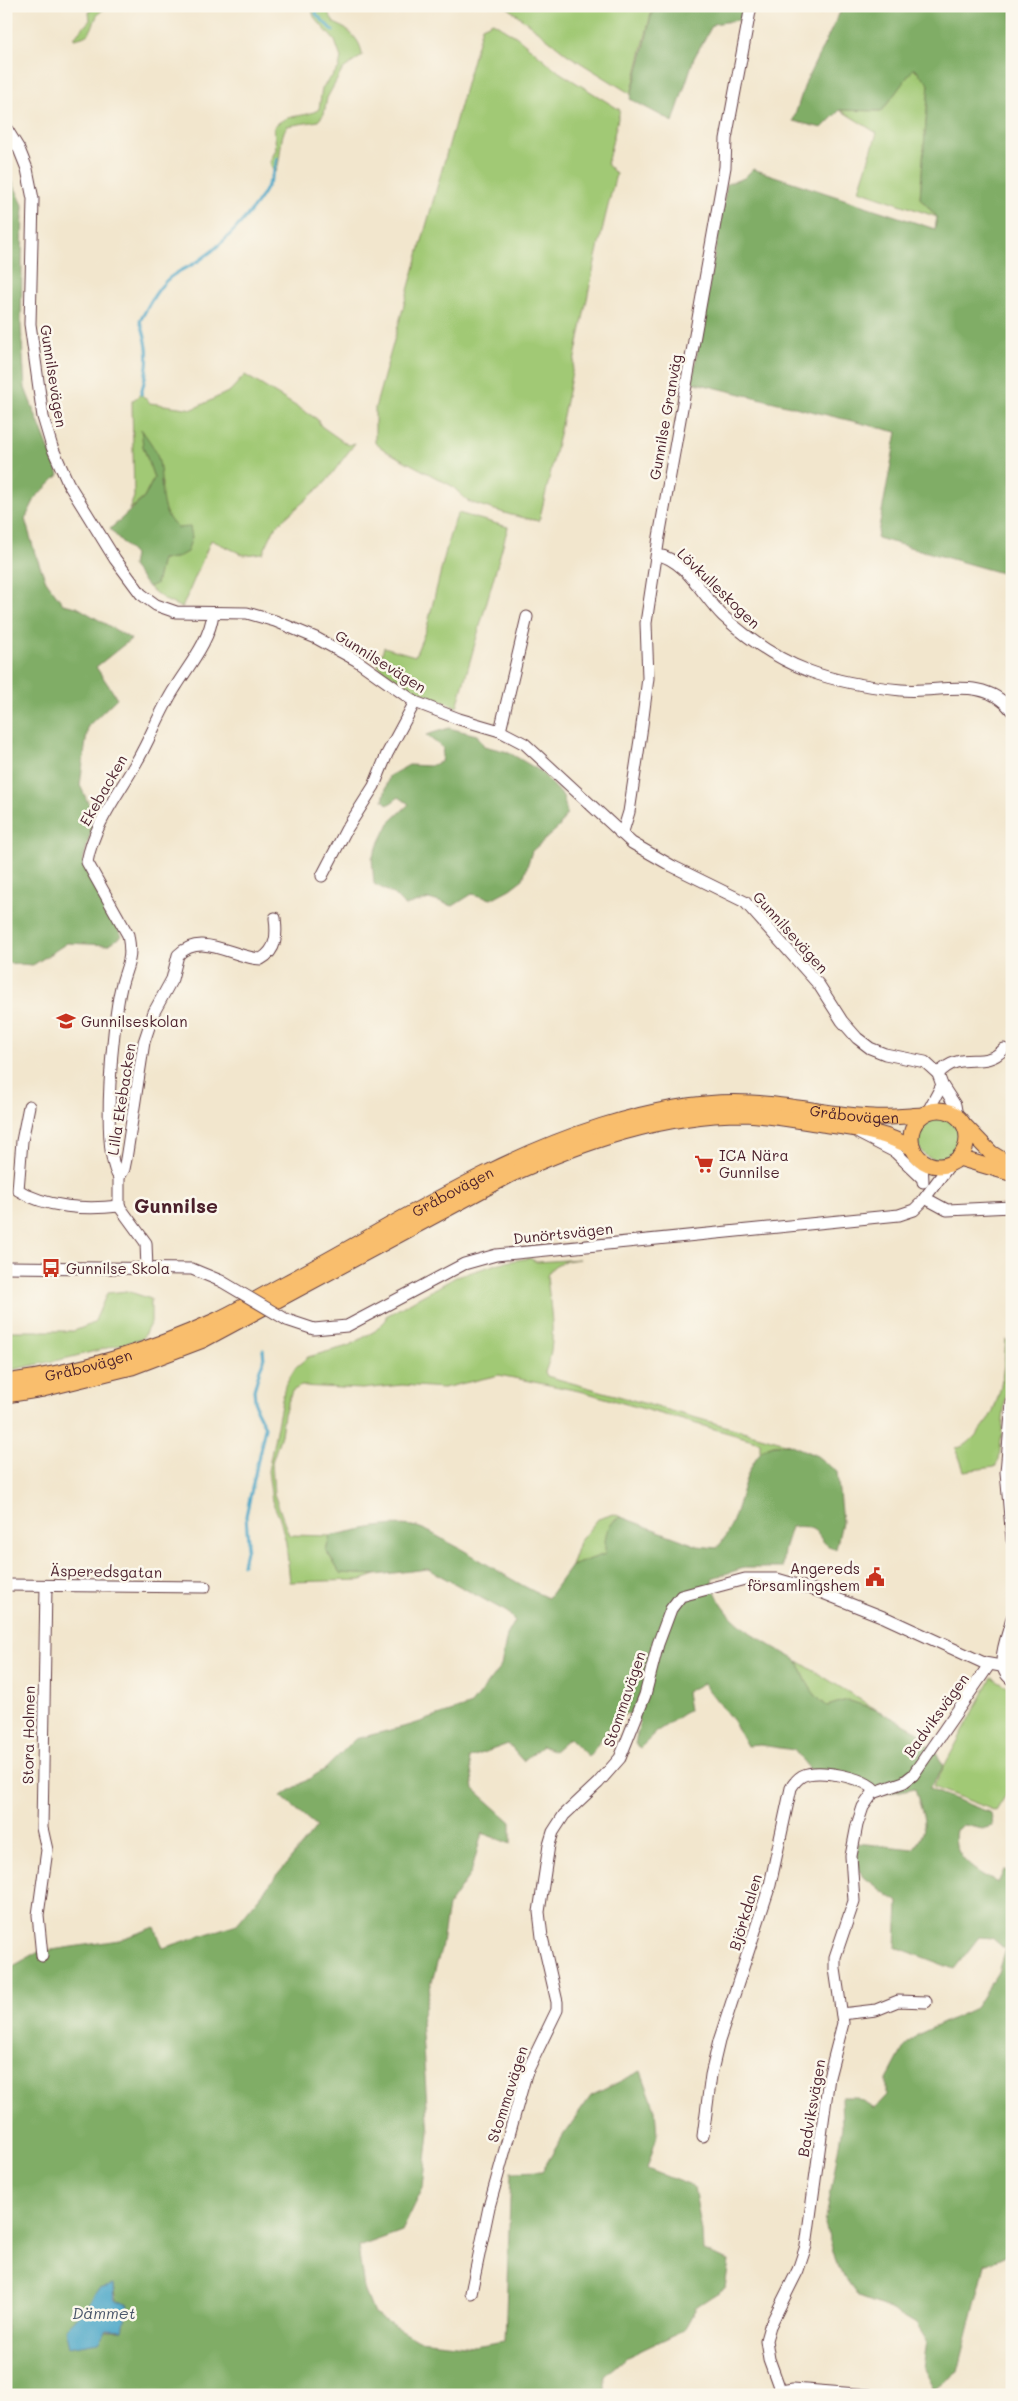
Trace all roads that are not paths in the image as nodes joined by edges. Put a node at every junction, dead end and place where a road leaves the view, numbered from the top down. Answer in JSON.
{"nodes":[{"id":1,"x":752,"y":6,"type":"edge"},
{"id":2,"x":6,"y":128,"type":"edge"},
{"id":3,"x":658,"y":555,"type":"junction"},
{"id":4,"x":212,"y":613,"type":"junction"},
{"id":5,"x":527,"y":617,"type":"dead end"},
{"id":6,"x":415,"y":702,"type":"junction"},
{"id":7,"x":1012,"y":710,"type":"edge"},
{"id":8,"x":500,"y":731,"type":"junction"},
{"id":9,"x":620,"y":833,"type":"junction"},
{"id":10,"x":322,"y":876,"type":"dead end"},
{"id":11,"x":275,"y":918,"type":"dead end"},
{"id":12,"x":121,"y":986,"type":"joint"},
{"id":13,"x":1004,"y":1049,"type":"dead end"},
{"id":14,"x":938,"y":1074,"type":"junction"},
{"id":15,"x":942,"y":1085,"type":"junction"},
{"id":16,"x":29,"y":1106,"type":"dead end"},
{"id":17,"x":925,"y":1113,"type":"junction"},
{"id":18,"x":961,"y":1121,"type":"junction"},
{"id":19,"x":850,"y":1128,"type":"junction"},
{"id":20,"x":917,"y":1154,"type":"junction"},
{"id":21,"x":955,"y":1161,"type":"junction"},
{"id":22,"x":1012,"y":1166,"type":"edge"},
{"id":23,"x":1012,"y":1174,"type":"edge"},
{"id":24,"x":119,"y":1177,"type":"junction"},
{"id":25,"x":922,"y":1177,"type":"junction"},
{"id":26,"x":926,"y":1195,"type":"junction"},
{"id":27,"x":120,"y":1206,"type":"junction"},
{"id":28,"x":1012,"y":1207,"type":"edge"},
{"id":29,"x":6,"y":1267,"type":"edge"},
{"id":30,"x":148,"y":1270,"type":"junction"},
{"id":31,"x":6,"y":1382,"type":"edge"},
{"id":32,"x":6,"y":1395,"type":"edge"},
{"id":33,"x":1012,"y":1403,"type":"edge"},
{"id":34,"x":1012,"y":1540,"type":"edge"},
{"id":35,"x":6,"y":1585,"type":"edge"},
{"id":36,"x":46,"y":1586,"type":"junction"},
{"id":37,"x":205,"y":1588,"type":"dead end"},
{"id":38,"x":1012,"y":1618,"type":"edge"},
{"id":39,"x":995,"y":1665,"type":"junction"},
{"id":40,"x":1012,"y":1680,"type":"edge"},
{"id":41,"x":876,"y":1790,"type":"junction"},
{"id":42,"x":42,"y":1956,"type":"dead end"},
{"id":43,"x":926,"y":2002,"type":"dead end"},
{"id":44,"x":842,"y":2014,"type":"junction"},
{"id":45,"x":703,"y":2136,"type":"dead end"},
{"id":46,"x":472,"y":2293,"type":"dead end"},
{"id":47,"x":781,"y":2393,"type":"edge"},
{"id":48,"x":870,"y":2395,"type":"edge"}],
"edges":[{"from":1,"to":3,"type":"street","name":"Gunnilse Granväg"},
{"from":2,"to":4,"type":"street","name":"Gunnilsevägen"},
{"from":3,"to":7,"type":"street","name":"Lövkulleskogen"},
{"from":3,"to":9,"type":"street","name":"Gunnilse Granväg"},
{"from":4,"to":6,"type":"street","name":"Gunnilsevägen"},
{"from":4,"to":12,"type":"street","name":"Ekebacken"},
{"from":5,"to":8,"type":"street"},
{"from":6,"to":8,"type":"street","name":"Gunnilsevägen"},
{"from":6,"to":10,"type":"street"},
{"from":8,"to":9,"type":"street","name":"Gunnilsevägen"},
{"from":9,"to":14,"type":"street","name":"Gunnilsevägen"},
{"from":11,"to":24,"type":"street","name":"Lilla Ekebacken"},
{"from":12,"to":24,"type":"street","name":"Lilla Ekebacken"},
{"from":13,"to":14,"type":"street"},
{"from":14,"to":15,"type":"street"},
{"from":15,"to":17,"type":"street"},
{"from":15,"to":18,"type":"street"},
{"from":16,"to":27,"type":"street"},
{"from":17,"to":18,"type":"main road"},
{"from":17,"to":20,"type":"main road"},
{"from":17,"to":31,"type":"main road","name":"Gråbovägen"},
{"from":18,"to":21,"type":"main road"},
{"from":18,"to":22,"type":"main road"},
{"from":19,"to":20,"type":"main road","name":"Gråbovägen"},
{"from":19,"to":25,"type":"street"},
{"from":19,"to":32,"type":"main road","name":"Gråbovägen"},
{"from":20,"to":21,"type":"main road"},
{"from":20,"to":25,"type":"street"},
{"from":21,"to":23,"type":"main road"},
{"from":21,"to":26,"type":"street","name":"Dunörtsvägen"},
{"from":24,"to":27,"type":"street","name":"Lilla Ekebacken"},
{"from":25,"to":26,"type":"street"},
{"from":26,"to":28,"type":"street"},
{"from":26,"to":30,"type":"street","name":"Dunörtsvägen","bridge":true},
{"from":27,"to":30,"type":"street"},
{"from":29,"to":30,"type":"street","name":"Dunörtsvägen"},
{"from":33,"to":34,"type":"street"},
{"from":35,"to":36,"type":"street","name":"Äsperedsgatan"},
{"from":36,"to":37,"type":"street","name":"Äsperedsgatan"},
{"from":36,"to":42,"type":"street","name":"Stora Holmen"},
{"from":38,"to":39,"type":"street"},
{"from":39,"to":40,"type":"street"},
{"from":39,"to":41,"type":"street","name":"Badviksvägen"},
{"from":39,"to":46,"type":"street","name":"Stommavägen"},
{"from":41,"to":44,"type":"street","name":"Badviksvägen"},
{"from":41,"to":45,"type":"street","name":"Björkdalen"},
{"from":43,"to":44,"type":"street"},
{"from":44,"to":47,"type":"street","name":"Badviksvägen"},
{"from":47,"to":48,"type":"street"}]}
